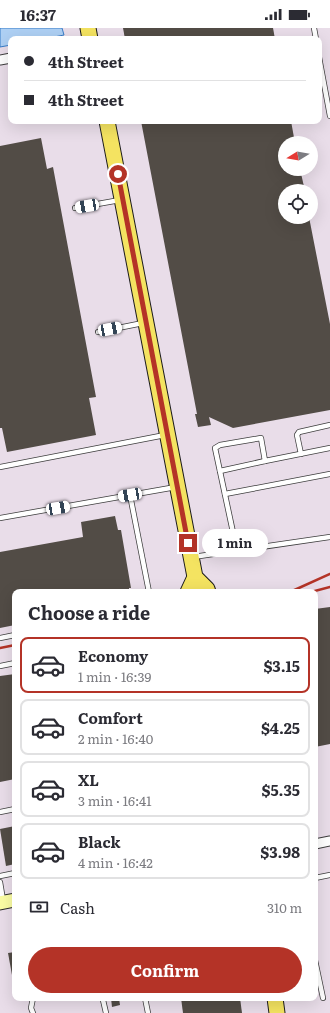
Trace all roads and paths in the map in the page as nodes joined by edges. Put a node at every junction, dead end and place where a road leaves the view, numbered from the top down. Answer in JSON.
{"nodes":[{"id":1,"x":322,"y":73,"type":"edge"},
{"id":2,"x":330,"y":116,"type":"edge"},
{"id":3,"x":108,"y":124,"type":"edge"},
{"id":4,"x":123,"y":200,"type":"junction"},
{"id":5,"x":75,"y":208,"type":"dead end"},
{"id":6,"x":146,"y":322,"type":"junction"},
{"id":7,"x":98,"y":332,"type":"dead end"},
{"id":8,"x":330,"y":425,"type":"edge"},
{"id":9,"x":168,"y":434,"type":"junction"},
{"id":10,"x":330,"y":448,"type":"edge"},
{"id":11,"x":301,"y":454,"type":"junction"},
{"id":12,"x":265,"y":460,"type":"junction"},
{"id":13,"x":0,"y":467,"type":"edge"},
{"id":14,"x":220,"y":470,"type":"junction"},
{"id":15,"x":330,"y":474,"type":"edge"},
{"id":16,"x":178,"y":486,"type":"junction"},
{"id":17,"x":224,"y":494,"type":"junction"},
{"id":18,"x":130,"y":495,"type":"junction"},
{"id":19,"x":0,"y":518,"type":"edge"},
{"id":20,"x":330,"y":537,"type":"edge"},
{"id":21,"x":237,"y":551,"type":"junction"},
{"id":22,"x":191,"y":557,"type":"junction"},
{"id":23,"x":195,"y":576,"type":"junction"},
{"id":24,"x":148,"y":589,"type":"edge"},
{"id":25,"x":189,"y":589,"type":"edge"},
{"id":26,"x":207,"y":589,"type":"edge"},
{"id":27,"x":12,"y":636,"type":"edge"},
{"id":28,"x":0,"y":638,"type":"edge"},
{"id":29,"x":12,"y":664,"type":"edge"},
{"id":30,"x":0,"y":666,"type":"edge"},
{"id":31,"x":12,"y":810,"type":"edge"},
{"id":32,"x":0,"y":812,"type":"edge"},
{"id":33,"x":330,"y":841,"type":"edge"},
{"id":34,"x":318,"y":843,"type":"edge"},
{"id":35,"x":12,"y":874,"type":"edge"},
{"id":36,"x":330,"y":875,"type":"edge"},
{"id":37,"x":0,"y":876,"type":"edge"},
{"id":38,"x":318,"y":877,"type":"edge"},
{"id":39,"x":0,"y":882,"type":"edge"},
{"id":40,"x":6,"y":902,"type":"edge"},
{"id":41,"x":318,"y":976,"type":"edge"},
{"id":42,"x":322,"y":998,"type":"dead end"},
{"id":43,"x":32,"y":1001,"type":"edge"},
{"id":44,"x":103,"y":1001,"type":"edge"},
{"id":45,"x":146,"y":1001,"type":"edge"},
{"id":46,"x":276,"y":1001,"type":"edge"},
{"id":47,"x":32,"y":1013,"type":"edge"},
{"id":48,"x":106,"y":1013,"type":"edge"},
{"id":49,"x":148,"y":1013,"type":"edge"},
{"id":50,"x":278,"y":1013,"type":"edge"}],
"edges":[{"from":1,"to":2,"type":"lane"},
{"from":3,"to":4,"type":"main road"},
{"from":4,"to":5,"type":"lane"},
{"from":4,"to":6,"type":"main road"},
{"from":6,"to":7,"type":"lane"},
{"from":6,"to":9,"type":"main road"},
{"from":8,"to":11,"type":"lane"},
{"from":9,"to":13,"type":"lane"},
{"from":9,"to":16,"type":"main road"},
{"from":10,"to":11,"type":"lane"},
{"from":11,"to":12,"type":"lane"},
{"from":12,"to":14,"type":"lane"},
{"from":12,"to":14,"type":"lane"},
{"from":14,"to":17,"type":"lane"},
{"from":15,"to":17,"type":"lane"},
{"from":16,"to":18,"type":"lane"},
{"from":16,"to":22,"type":"main road"},
{"from":17,"to":21,"type":"lane"},
{"from":18,"to":19,"type":"lane"},
{"from":18,"to":24,"type":"lane"},
{"from":20,"to":21,"type":"lane"},
{"from":21,"to":22,"type":"lane"},
{"from":22,"to":23,"type":"main road"},
{"from":23,"to":25,"type":"main road"},
{"from":23,"to":26,"type":"main road"},
{"from":27,"to":28,"type":"lane"},
{"from":29,"to":30,"type":"lane"},
{"from":31,"to":32,"type":"lane"},
{"from":33,"to":34,"type":"street"},
{"from":35,"to":37,"type":"lane"},
{"from":36,"to":38,"type":"lane"},
{"from":39,"to":40,"type":"lane"},
{"from":41,"to":42,"type":"lane"},
{"from":43,"to":47,"type":"lane"},
{"from":44,"to":48,"type":"lane"},
{"from":45,"to":49,"type":"lane"},
{"from":46,"to":50,"type":"main road"}]}
